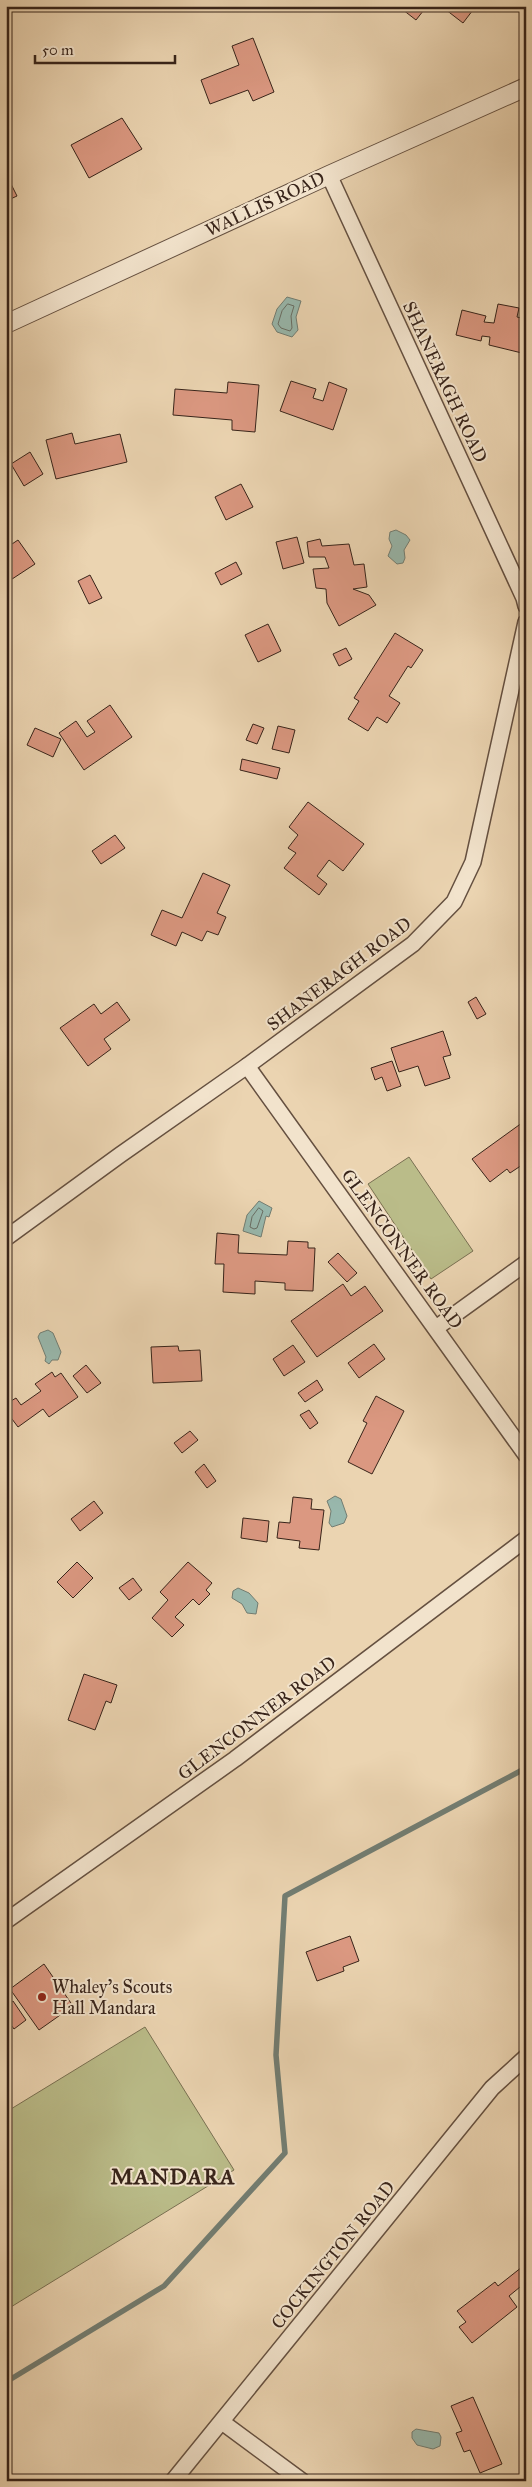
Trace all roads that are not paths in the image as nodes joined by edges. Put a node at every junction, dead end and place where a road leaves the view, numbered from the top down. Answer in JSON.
{"nodes":[{"id":1,"x":526,"y":87,"type":"edge"},
{"id":2,"x":329,"y":174,"type":"junction"},
{"id":3,"x":6,"y":324,"type":"edge"},
{"id":4,"x":526,"y":606,"type":"edge"},
{"id":5,"x":526,"y":622,"type":"edge"},
{"id":6,"x":248,"y":1066,"type":"junction"},
{"id":7,"x":6,"y":1238,"type":"edge"},
{"id":8,"x":526,"y":1263,"type":"edge"},
{"id":9,"x":436,"y":1328,"type":"junction"},
{"id":10,"x":526,"y":1455,"type":"edge"},
{"id":11,"x":526,"y":1539,"type":"edge"},
{"id":12,"x":6,"y":1922,"type":"edge"},
{"id":13,"x":526,"y":2057,"type":"edge"},
{"id":14,"x":222,"y":2422,"type":"junction"},
{"id":15,"x":172,"y":2481,"type":"edge"},
{"id":16,"x":302,"y":2481,"type":"edge"}],
"edges":[{"from":1,"to":2,"type":"street","name":"WALLIS ROAD"},
{"from":2,"to":3,"type":"street","name":"WALLIS ROAD"},
{"from":2,"to":4,"type":"street","name":"SHANERAGH ROAD"},
{"from":5,"to":6,"type":"street","name":"SHANERAGH ROAD"},
{"from":6,"to":7,"type":"street","name":"SHANERAGH ROAD"},
{"from":6,"to":9,"type":"street","name":"GLENCONNER ROAD"},
{"from":8,"to":9,"type":"street"},
{"from":9,"to":10,"type":"street","name":"GLENCONNER ROAD"},
{"from":11,"to":12,"type":"street","name":"GLENCONNER ROAD"},
{"from":13,"to":14,"type":"street","name":"COCKINGTON ROAD"},
{"from":14,"to":15,"type":"street","name":"COCKINGTON ROAD"},
{"from":14,"to":16,"type":"street"}]}
